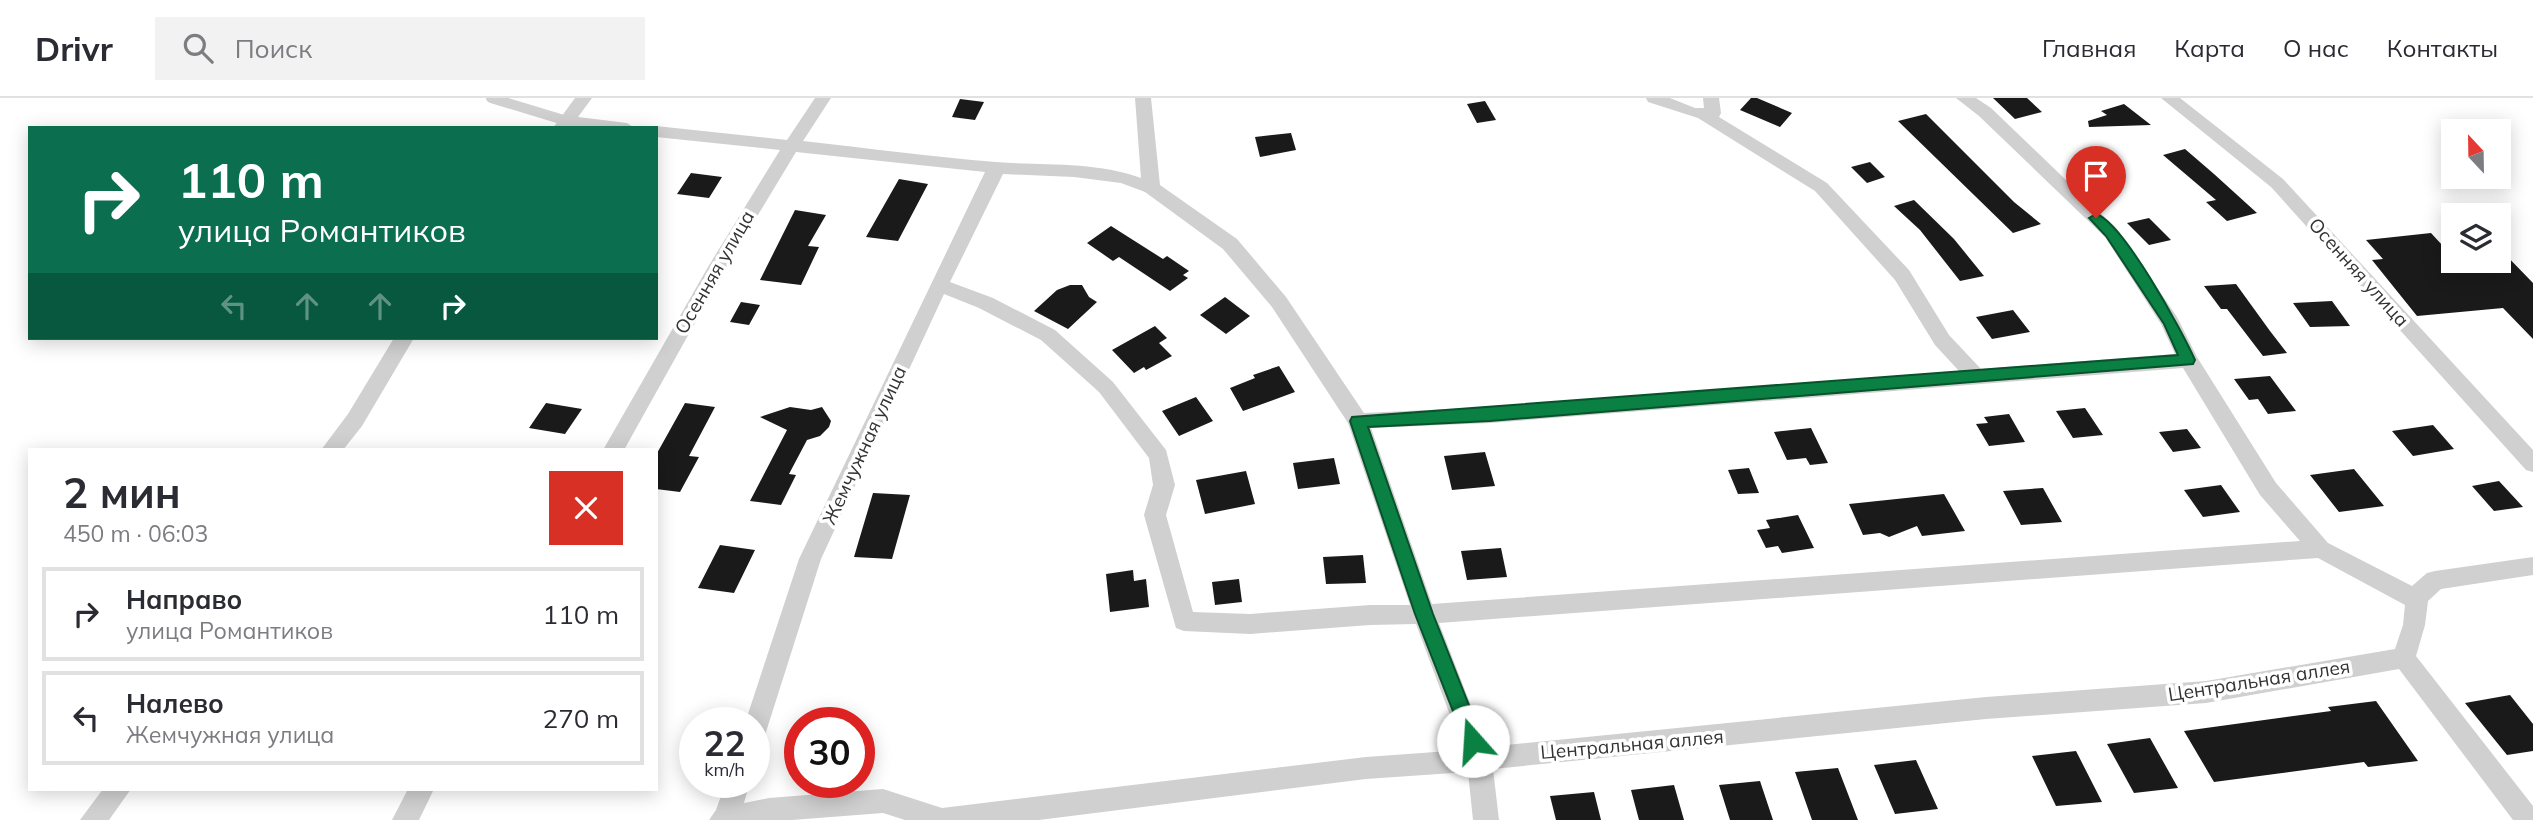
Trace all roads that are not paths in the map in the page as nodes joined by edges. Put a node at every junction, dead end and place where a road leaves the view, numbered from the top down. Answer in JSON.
{"nodes":[{"id":1,"x":491,"y":98,"type":"edge"},
{"id":2,"x":584,"y":98,"type":"edge"},
{"id":3,"x":823,"y":98,"type":"edge"},
{"id":4,"x":1143,"y":98,"type":"edge"},
{"id":5,"x":1654,"y":98,"type":"edge"},
{"id":6,"x":1964,"y":98,"type":"edge"},
{"id":7,"x":2169,"y":98,"type":"edge"},
{"id":8,"x":1706,"y":105,"type":"edge"},
{"id":9,"x":564,"y":125,"type":"edge"},
{"id":10,"x":585,"y":126,"type":"edge"},
{"id":11,"x":658,"y":131,"type":"edge"},
{"id":12,"x":790,"y":145,"type":"junction"},
{"id":13,"x":998,"y":168,"type":"junction"},
{"id":14,"x":1151,"y":188,"type":"junction"},
{"id":15,"x":940,"y":285,"type":"junction"},
{"id":16,"x":403,"y":340,"type":"edge"},
{"id":17,"x":2188,"y":360,"type":"junction"},
{"id":18,"x":1975,"y":375,"type":"junction"},
{"id":19,"x":1358,"y":421,"type":"junction"},
{"id":20,"x":333,"y":448,"type":"edge"},
{"id":21,"x":614,"y":448,"type":"edge"},
{"id":22,"x":2533,"y":464,"type":"edge"},
{"id":23,"x":2319,"y":549,"type":"junction"},
{"id":24,"x":2533,"y":566,"type":"edge"},
{"id":25,"x":2417,"y":600,"type":"junction"},
{"id":26,"x":1424,"y":614,"type":"junction"},
{"id":27,"x":2404,"y":657,"type":"junction"},
{"id":28,"x":762,"y":707,"type":"edge"},
{"id":29,"x":1479,"y":759,"type":"junction"},
{"id":30,"x":117,"y":791,"type":"edge"},
{"id":31,"x":421,"y":791,"type":"edge"},
{"id":32,"x":732,"y":798,"type":"edge"},
{"id":33,"x":93,"y":820,"type":"edge"},
{"id":34,"x":405,"y":820,"type":"edge"},
{"id":35,"x":724,"y":820,"type":"edge"},
{"id":36,"x":1486,"y":820,"type":"edge"},
{"id":37,"x":2528,"y":820,"type":"edge"}],
"edges":[{"from":1,"to":9,"type":"lane"},
{"from":2,"to":9,"type":"street"},
{"from":3,"to":12,"type":"street","name":"Осенняя улица"},
{"from":4,"to":14,"type":"street"},
{"from":5,"to":8,"type":"street"},
{"from":6,"to":17,"type":"street"},
{"from":7,"to":22,"type":"street","name":"Осенняя улица"},
{"from":8,"to":18,"type":"street"},
{"from":9,"to":10,"type":"street"},
{"from":11,"to":12,"type":"street"},
{"from":12,"to":13,"type":"street"},
{"from":12,"to":21,"type":"street","name":"Осенняя улица"},
{"from":13,"to":14,"type":"street"},
{"from":13,"to":15,"type":"street","name":"Жемчужная улица"},
{"from":14,"to":19,"type":"street"},
{"from":15,"to":26,"type":"street"},
{"from":15,"to":28,"type":"street","name":"Жемчужная улица"},
{"from":16,"to":20,"type":"street"},
{"from":17,"to":18,"type":"street"},
{"from":17,"to":23,"type":"street"},
{"from":18,"to":19,"type":"street"},
{"from":19,"to":26,"type":"street"},
{"from":23,"to":25,"type":"street"},
{"from":23,"to":26,"type":"street"},
{"from":24,"to":25,"type":"street"},
{"from":25,"to":27,"type":"street"},
{"from":26,"to":29,"type":"street"},
{"from":27,"to":29,"type":"street","name":"Центральная аллея"},
{"from":27,"to":37,"type":"street"},
{"from":29,"to":35,"type":"street","name":"Центральная аллея"},
{"from":29,"to":36,"type":"street"},
{"from":30,"to":33,"type":"street"},
{"from":31,"to":34,"type":"street"},
{"from":32,"to":35,"type":"street"}]}
